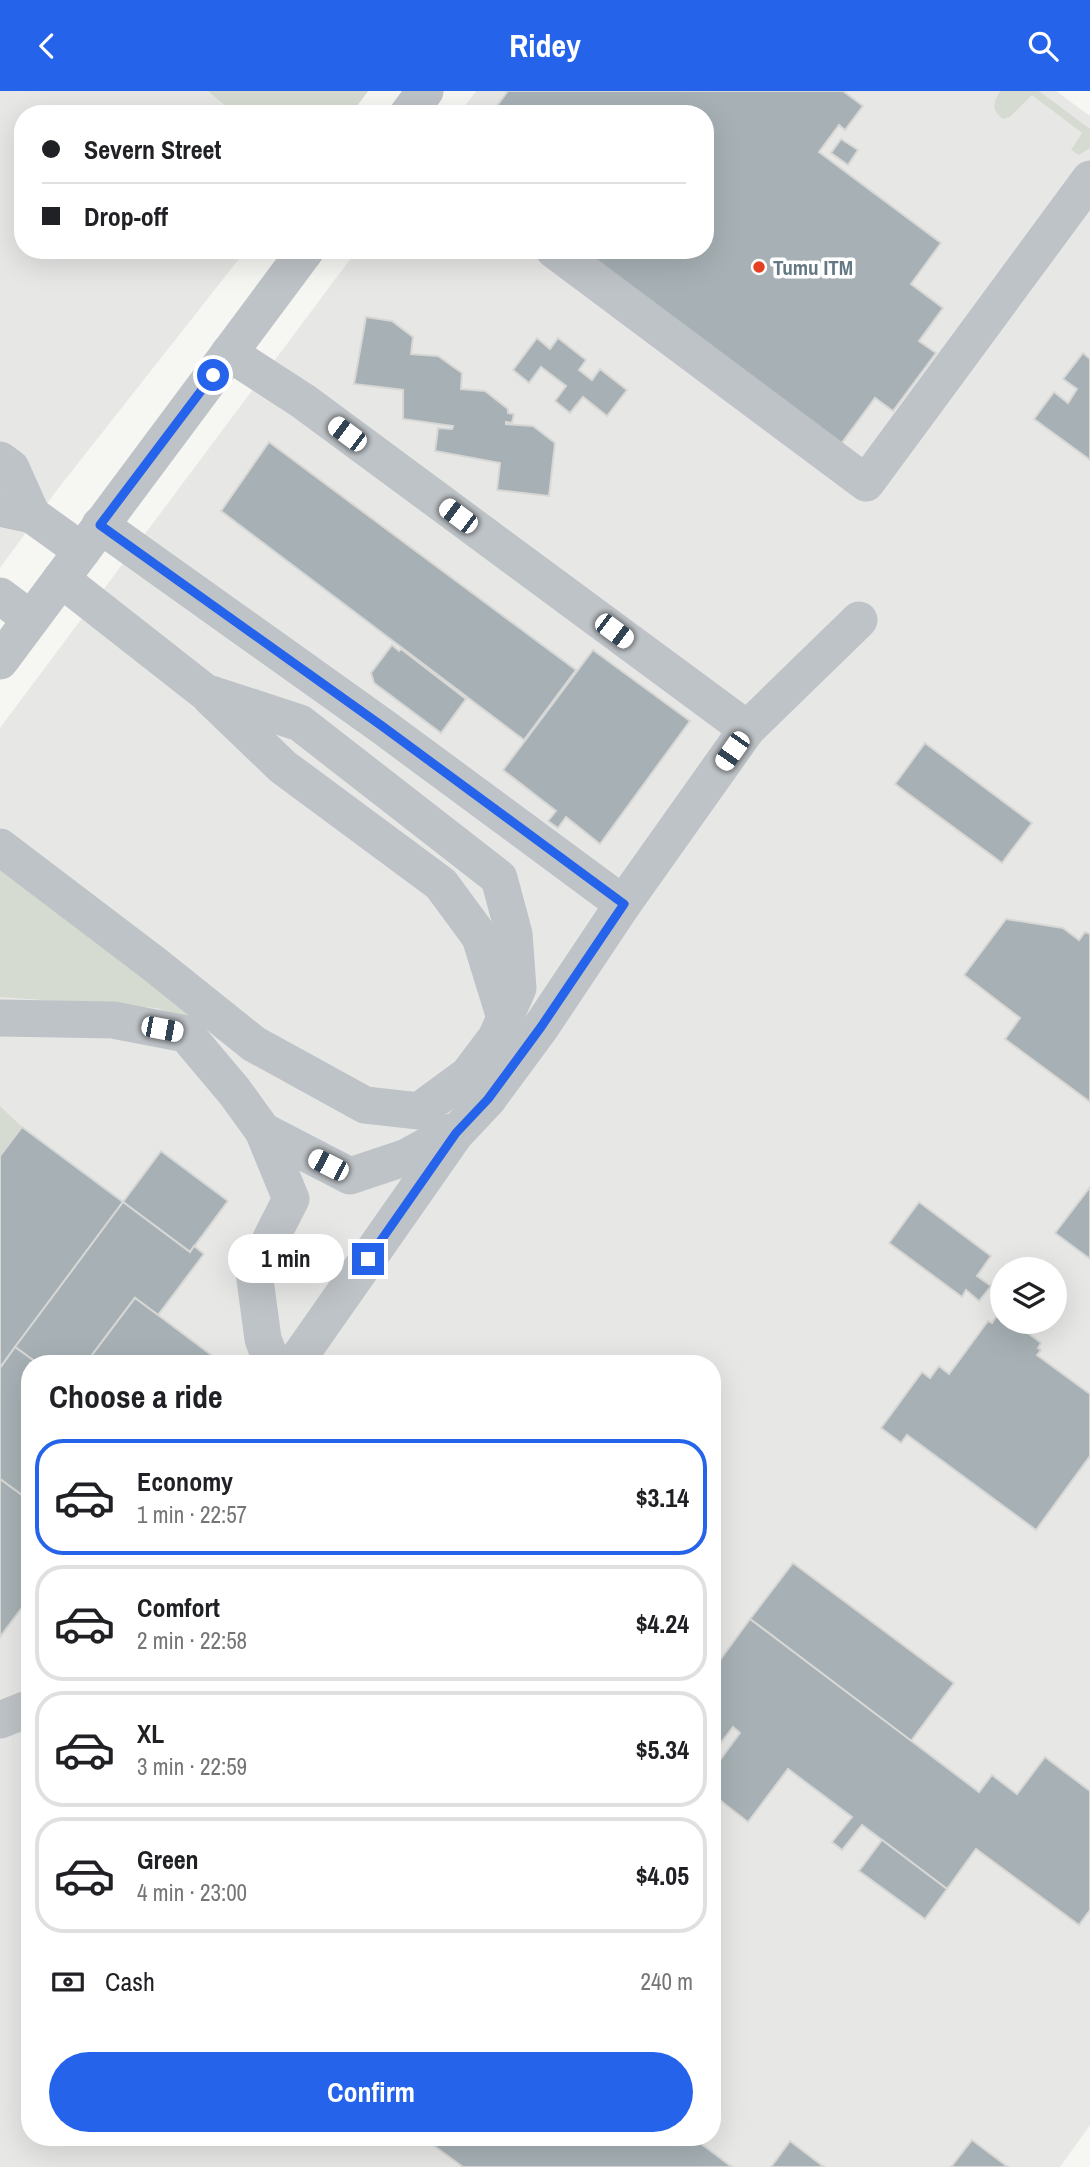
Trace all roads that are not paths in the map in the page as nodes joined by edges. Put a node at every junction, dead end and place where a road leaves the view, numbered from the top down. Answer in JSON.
{"nodes":[{"id":1,"x":1090,"y":179,"type":"edge"},
{"id":2,"x":299,"y":259,"type":"edge"},
{"id":3,"x":566,"y":259,"type":"edge"},
{"id":4,"x":229,"y":353,"type":"junction"},
{"id":5,"x":0,"y":460,"type":"edge"},
{"id":6,"x":16,"y":512,"type":"edge"},
{"id":7,"x":81,"y":552,"type":"junction"},
{"id":8,"x":0,"y":596,"type":"edge"},
{"id":9,"x":31,"y":619,"type":"junction"},
{"id":10,"x":859,"y":620,"type":"dead end"},
{"id":11,"x":0,"y":661,"type":"edge"},
{"id":12,"x":205,"y":692,"type":"junction"},
{"id":13,"x":747,"y":729,"type":"junction"},
{"id":14,"x":0,"y":847,"type":"edge"},
{"id":15,"x":624,"y":904,"type":"junction"},
{"id":16,"x":0,"y":1018,"type":"edge"},
{"id":17,"x":505,"y":1018,"type":"junction"},
{"id":18,"x":488,"y":1099,"type":"junction"},
{"id":19,"x":263,"y":1131,"type":"junction"},
{"id":20,"x":269,"y":1355,"type":"edge"},
{"id":21,"x":301,"y":1355,"type":"edge"},
{"id":22,"x":21,"y":1712,"type":"edge"},
{"id":23,"x":0,"y":1720,"type":"edge"}],
"edges":[{"from":1,"to":3,"type":"street"},
{"from":2,"to":4,"type":"street"},
{"from":4,"to":7,"type":"street"},
{"from":4,"to":13,"type":"street"},
{"from":5,"to":6,"type":"street"},
{"from":6,"to":7,"type":"street"},
{"from":7,"to":9,"type":"street"},
{"from":7,"to":12,"type":"street"},
{"from":7,"to":15,"type":"street"},
{"from":8,"to":9,"type":"street"},
{"from":9,"to":11,"type":"street"},
{"from":10,"to":13,"type":"street"},
{"from":12,"to":17,"type":"street"},
{"from":12,"to":17,"type":"street"},
{"from":13,"to":15,"type":"street"},
{"from":14,"to":17,"type":"street"},
{"from":15,"to":18,"type":"street"},
{"from":16,"to":19,"type":"street"},
{"from":18,"to":19,"type":"street"},
{"from":18,"to":21,"type":"street"},
{"from":19,"to":20,"type":"street"},
{"from":22,"to":23,"type":"street"}]}
